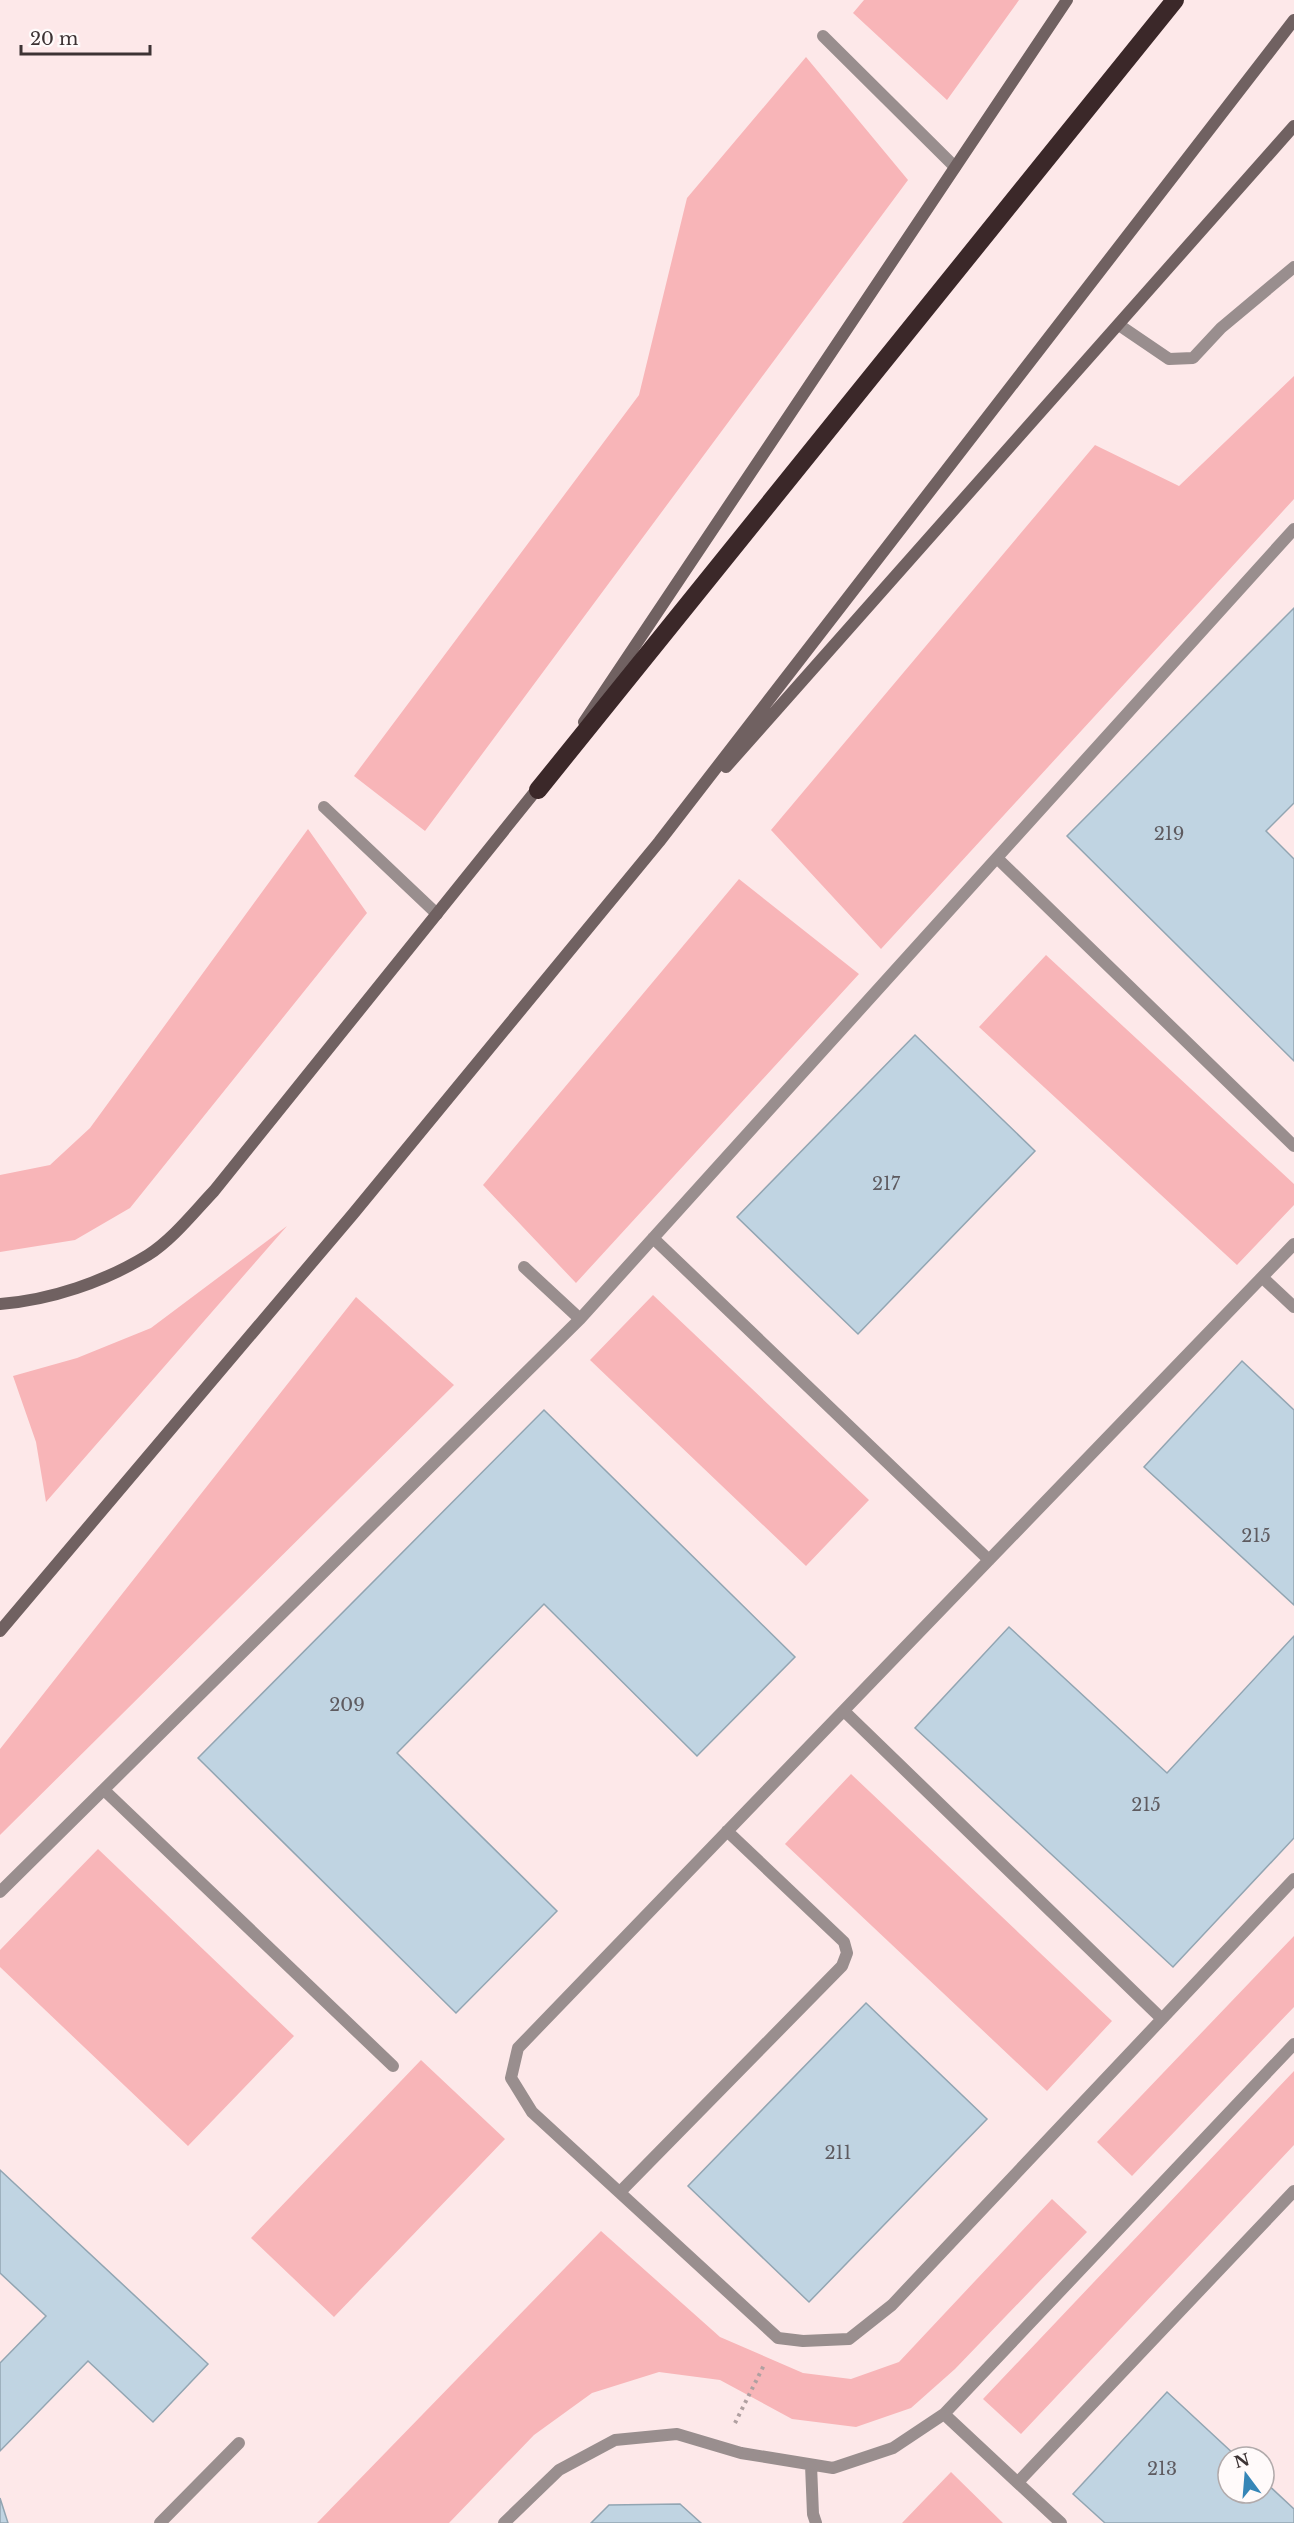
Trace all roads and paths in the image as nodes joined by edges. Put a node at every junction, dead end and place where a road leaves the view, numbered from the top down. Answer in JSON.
{"nodes":[{"id":1,"x":1067,"y":0,"type":"edge"},
{"id":2,"x":1175,"y":0,"type":"edge"},
{"id":3,"x":1294,"y":20,"type":"edge"},
{"id":4,"x":823,"y":36,"type":"dead end"},
{"id":5,"x":1294,"y":126,"type":"edge"},
{"id":6,"x":955,"y":167,"type":"junction"},
{"id":7,"x":1294,"y":267,"type":"edge"},
{"id":8,"x":1119,"y":325,"type":"junction"},
{"id":9,"x":1294,"y":529,"type":"edge"},
{"id":10,"x":537,"y":790,"type":"junction"},
{"id":11,"x":324,"y":807,"type":"dead end"},
{"id":12,"x":659,"y":842,"type":"junction"},
{"id":13,"x":997,"y":858,"type":"junction"},
{"id":14,"x":437,"y":914,"type":"junction"},
{"id":15,"x":1294,"y":1146,"type":"edge"},
{"id":16,"x":653,"y":1238,"type":"junction"},
{"id":17,"x":1294,"y":1244,"type":"edge"},
{"id":18,"x":524,"y":1267,"type":"dead end"},
{"id":19,"x":1263,"y":1278,"type":"junction"},
{"id":20,"x":0,"y":1304,"type":"edge"},
{"id":21,"x":1294,"y":1307,"type":"edge"},
{"id":22,"x":580,"y":1319,"type":"junction"},
{"id":23,"x":989,"y":1560,"type":"junction"},
{"id":24,"x":0,"y":1631,"type":"edge"},
{"id":25,"x":844,"y":1711,"type":"junction"},
{"id":26,"x":104,"y":1790,"type":"junction"},
{"id":27,"x":727,"y":1832,"type":"junction"},
{"id":28,"x":1294,"y":1879,"type":"edge"},
{"id":29,"x":0,"y":1892,"type":"edge"},
{"id":30,"x":1162,"y":2019,"type":"junction"},
{"id":31,"x":1294,"y":2044,"type":"edge"},
{"id":32,"x":393,"y":2066,"type":"dead end"},
{"id":33,"x":1294,"y":2191,"type":"edge"},
{"id":34,"x":620,"y":2192,"type":"junction"},
{"id":35,"x":778,"y":2338,"type":"junction"},
{"id":36,"x":944,"y":2414,"type":"junction"},
{"id":37,"x":239,"y":2443,"type":"dead end"},
{"id":38,"x":722,"y":2447,"type":"junction"},
{"id":39,"x":811,"y":2464,"type":"junction"},
{"id":40,"x":1018,"y":2482,"type":"junction"},
{"id":41,"x":160,"y":2523,"type":"edge"},
{"id":42,"x":504,"y":2523,"type":"edge"},
{"id":43,"x":816,"y":2523,"type":"edge"},
{"id":44,"x":1061,"y":2523,"type":"edge"}],
"edges":[{"from":1,"to":6,"type":"main road"},
{"from":2,"to":10,"type":"highway"},
{"from":3,"to":12,"type":"main road"},
{"from":4,"to":6,"type":"lane"},
{"from":5,"to":8,"type":"main road"},
{"from":6,"to":10,"type":"main road"},
{"from":7,"to":8,"type":"lane"},
{"from":8,"to":12,"type":"main road"},
{"from":9,"to":13,"type":"lane"},
{"from":10,"to":14,"type":"main road"},
{"from":11,"to":14,"type":"lane"},
{"from":12,"to":24,"type":"main road"},
{"from":13,"to":15,"type":"lane"},
{"from":13,"to":16,"type":"lane"},
{"from":14,"to":20,"type":"main road"},
{"from":16,"to":22,"type":"lane"},
{"from":16,"to":23,"type":"lane"},
{"from":17,"to":19,"type":"lane"},
{"from":18,"to":22,"type":"lane"},
{"from":19,"to":21,"type":"lane"},
{"from":19,"to":23,"type":"lane"},
{"from":22,"to":26,"type":"lane"},
{"from":23,"to":25,"type":"lane"},
{"from":25,"to":27,"type":"lane"},
{"from":25,"to":30,"type":"lane"},
{"from":26,"to":29,"type":"lane"},
{"from":26,"to":32,"type":"lane"},
{"from":27,"to":34,"type":"lane"},
{"from":27,"to":34,"type":"lane"},
{"from":28,"to":30,"type":"lane"},
{"from":30,"to":35,"type":"lane"},
{"from":31,"to":36,"type":"lane"},
{"from":33,"to":40,"type":"lane"},
{"from":34,"to":35,"type":"lane"},
{"from":35,"to":38,"type":"path"},
{"from":36,"to":39,"type":"lane"},
{"from":36,"to":40,"type":"lane"},
{"from":37,"to":41,"type":"lane"},
{"from":38,"to":39,"type":"lane"},
{"from":38,"to":42,"type":"lane"},
{"from":39,"to":43,"type":"lane"},
{"from":40,"to":44,"type":"lane"}]}
